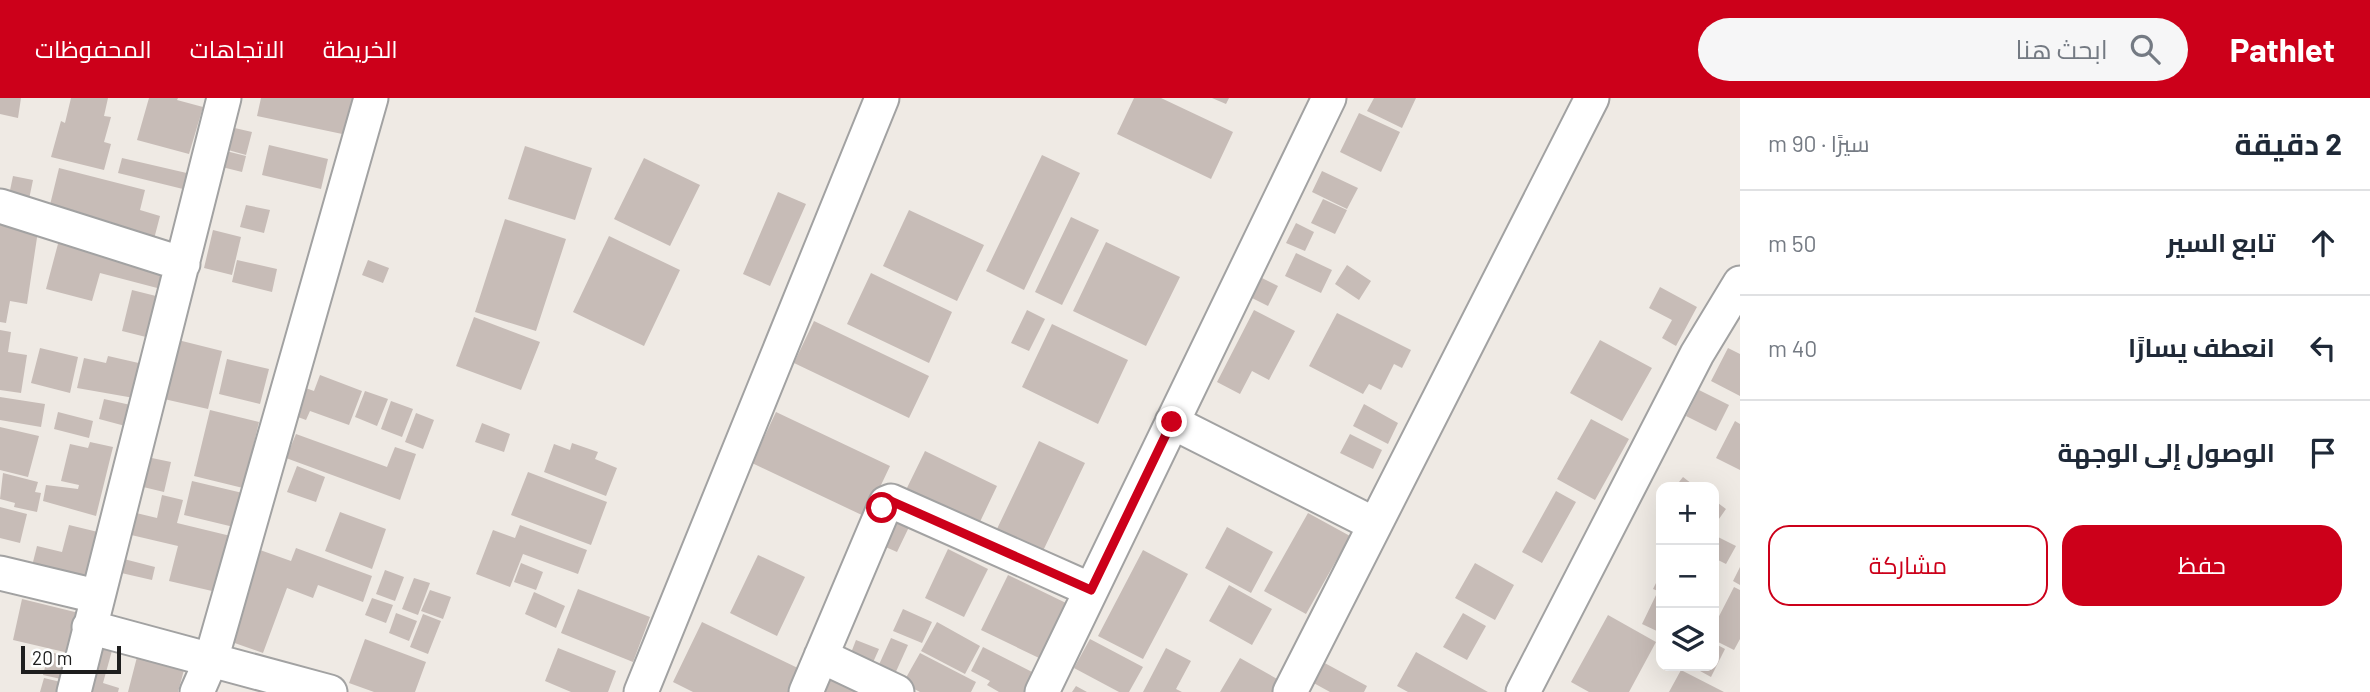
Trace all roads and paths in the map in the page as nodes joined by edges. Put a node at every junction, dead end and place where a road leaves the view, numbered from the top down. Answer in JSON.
{"nodes":[{"id":1,"x":224,"y":98,"type":"edge"},
{"id":2,"x":371,"y":98,"type":"edge"},
{"id":3,"x":882,"y":98,"type":"edge"},
{"id":4,"x":1329,"y":98,"type":"edge"},
{"id":5,"x":1592,"y":98,"type":"edge"},
{"id":6,"x":0,"y":206,"type":"edge"},
{"id":7,"x":183,"y":264,"type":"junction"},
{"id":8,"x":1740,"y":283,"type":"edge"},
{"id":9,"x":1172,"y":422,"type":"junction"},
{"id":10,"x":1374,"y":524,"type":"junction"},
{"id":11,"x":0,"y":573,"type":"edge"},
{"id":12,"x":1091,"y":590,"type":"junction"},
{"id":13,"x":92,"y":611,"type":"junction"},
{"id":14,"x":821,"y":656,"type":"junction"},
{"id":15,"x":211,"y":660,"type":"junction"},
{"id":16,"x":74,"y":692,"type":"edge"},
{"id":17,"x":197,"y":692,"type":"edge"},
{"id":18,"x":330,"y":692,"type":"edge"},
{"id":19,"x":641,"y":692,"type":"edge"},
{"id":20,"x":806,"y":692,"type":"edge"},
{"id":21,"x":897,"y":692,"type":"edge"},
{"id":22,"x":1042,"y":692,"type":"edge"},
{"id":23,"x":1290,"y":692,"type":"edge"},
{"id":24,"x":1523,"y":692,"type":"edge"}],
"edges":[{"from":1,"to":7,"type":"street"},
{"from":2,"to":15,"type":"street"},
{"from":3,"to":19,"type":"street"},
{"from":4,"to":9,"type":"street"},
{"from":5,"to":10,"type":"street"},
{"from":6,"to":7,"type":"street"},
{"from":7,"to":13,"type":"street"},
{"from":8,"to":24,"type":"street"},
{"from":9,"to":10,"type":"street"},
{"from":9,"to":12,"type":"street"},
{"from":10,"to":23,"type":"street"},
{"from":11,"to":13,"type":"street"},
{"from":12,"to":14,"type":"street"},
{"from":12,"to":22,"type":"street"},
{"from":13,"to":15,"type":"street"},
{"from":13,"to":16,"type":"street"},
{"from":14,"to":20,"type":"street"},
{"from":14,"to":21,"type":"street"},
{"from":15,"to":17,"type":"street"},
{"from":15,"to":18,"type":"street"}]}
